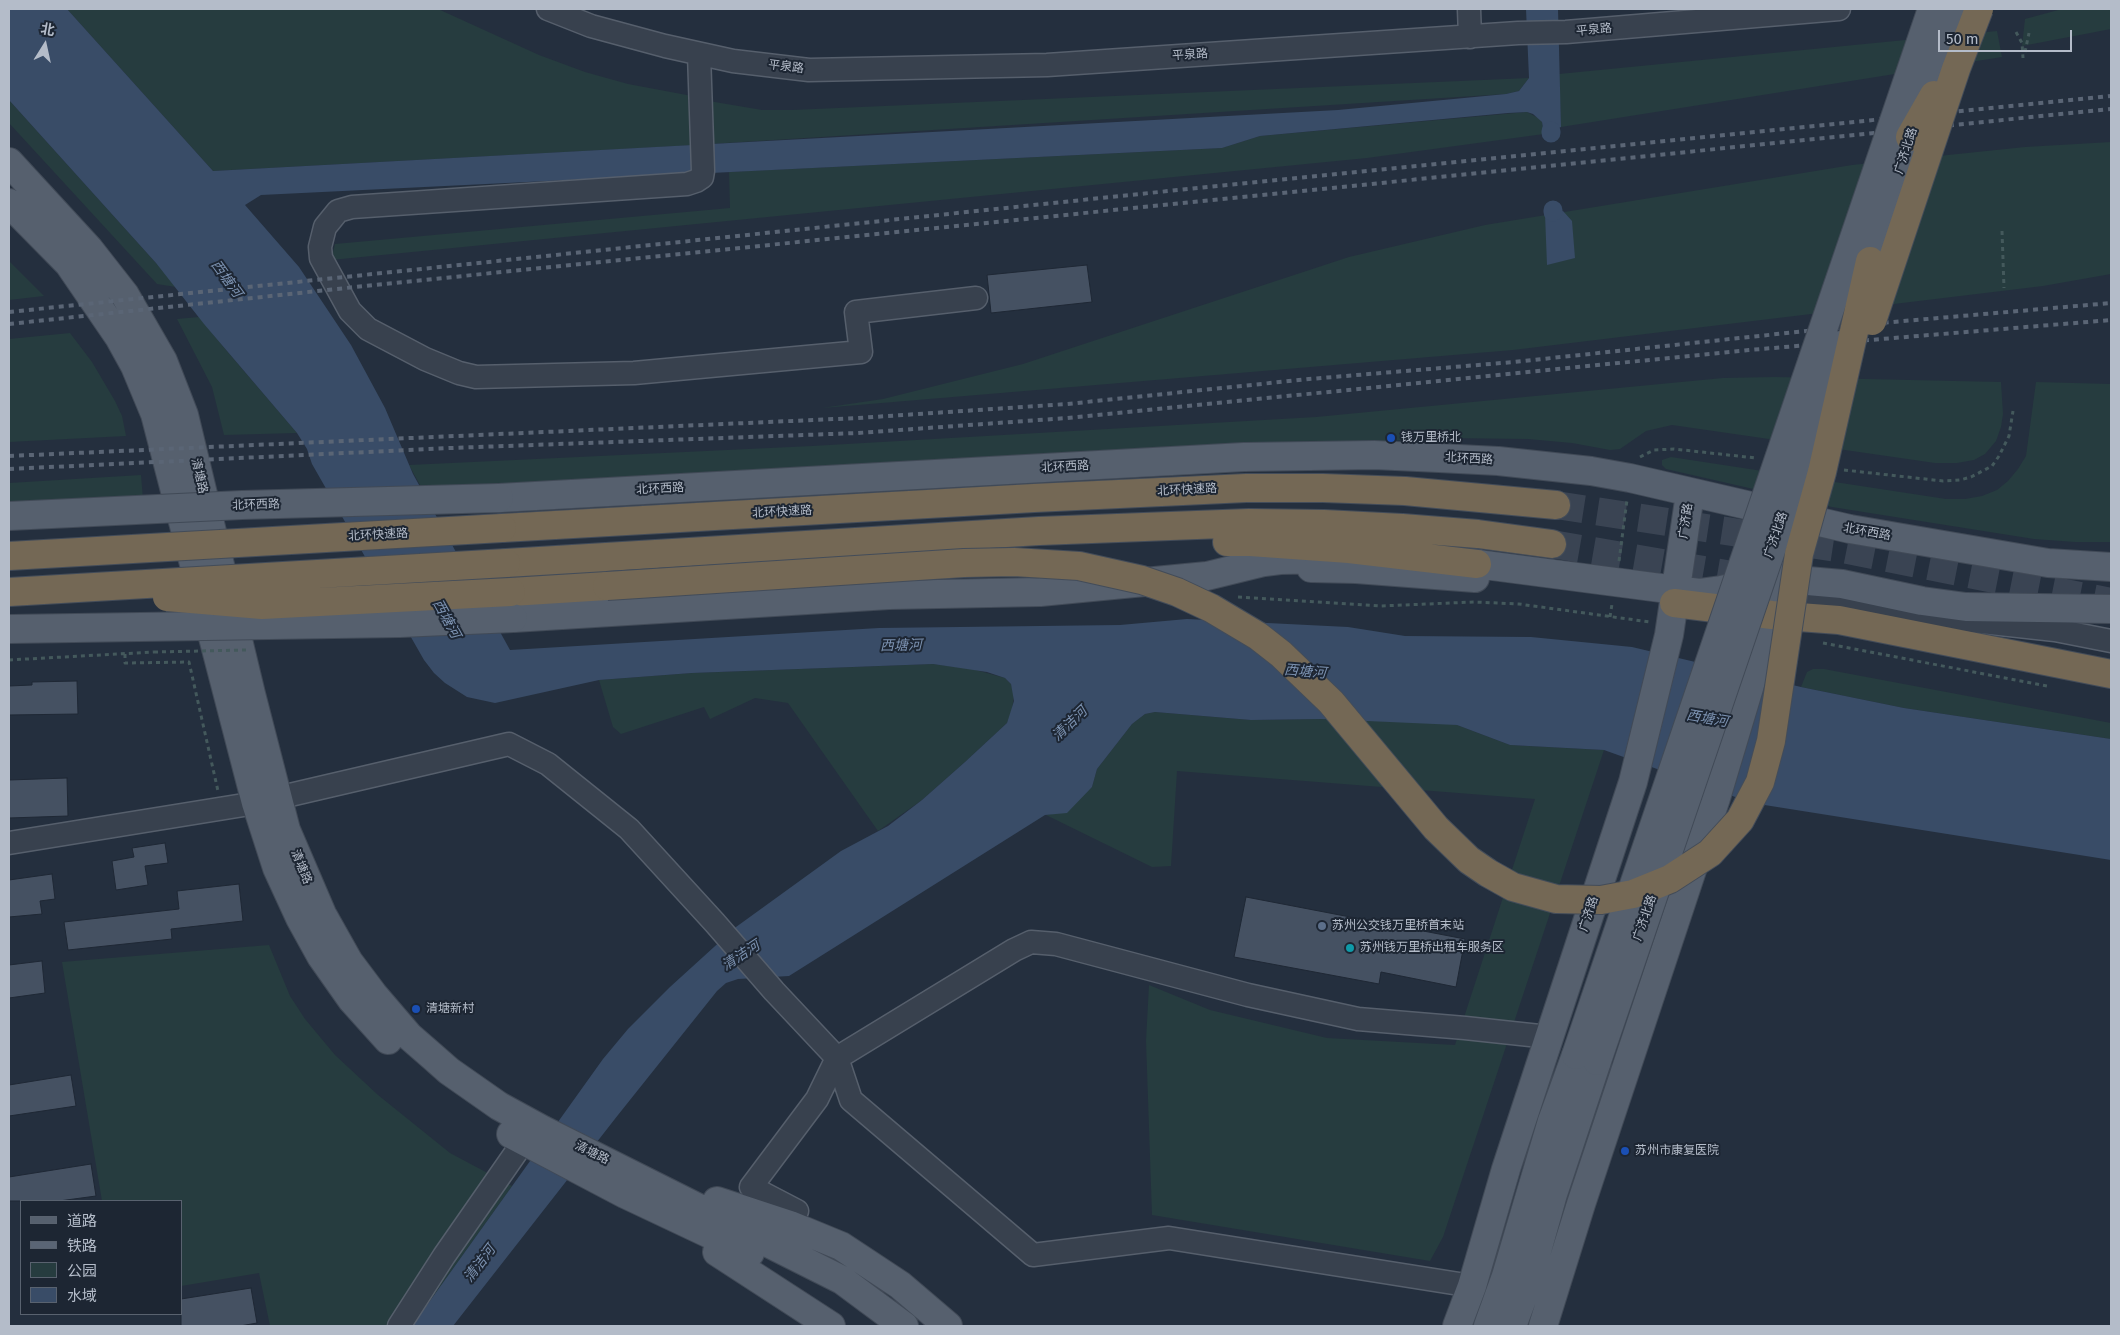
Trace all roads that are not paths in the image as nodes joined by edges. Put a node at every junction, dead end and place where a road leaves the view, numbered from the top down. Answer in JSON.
{"nodes":[{"id":1,"x":548,"y":9,"type":"edge"},
{"id":2,"x":1469,"y":9,"type":"edge"},
{"id":3,"x":1840,"y":9,"type":"edge"},
{"id":4,"x":1932,"y":9,"type":"edge"},
{"id":5,"x":1955,"y":9,"type":"edge"},
{"id":6,"x":1979,"y":9,"type":"edge"},
{"id":7,"x":1470,"y":37,"type":"junction"},
{"id":8,"x":1966,"y":41,"type":"junction"},
{"id":9,"x":699,"y":54,"type":"junction"},
{"id":10,"x":1910,"y":137,"type":"junction"},
{"id":11,"x":9,"y":162,"type":"edge"},
{"id":12,"x":9,"y":203,"type":"edge"},
{"id":13,"x":1870,"y":261,"type":"junction"},
{"id":14,"x":976,"y":298,"type":"dead end"},
{"id":15,"x":1822,"y":472,"type":"junction"},
{"id":16,"x":1690,"y":494,"type":"junction"},
{"id":17,"x":1556,"y":505,"type":"tunnel mouth"},
{"id":18,"x":9,"y":516,"type":"edge"},
{"id":19,"x":1804,"y":519,"type":"junction"},
{"id":20,"x":933,"y":537,"type":"junction"},
{"id":21,"x":1552,"y":544,"type":"tunnel mouth"},
{"id":22,"x":9,"y":556,"type":"edge"},
{"id":23,"x":1477,"y":564,"type":"junction"},
{"id":24,"x":2111,"y":567,"type":"edge"},
{"id":25,"x":1207,"y":576,"type":"junction"},
{"id":26,"x":1783,"y":584,"type":"junction"},
{"id":27,"x":68,"y":588,"type":"junction"},
{"id":28,"x":9,"y":592,"type":"edge"},
{"id":29,"x":1675,"y":596,"type":"junction"},
{"id":30,"x":1613,"y":598,"type":"junction"},
{"id":31,"x":512,"y":605,"type":"junction"},
{"id":32,"x":2111,"y":609,"type":"edge"},
{"id":33,"x":1772,"y":615,"type":"junction"},
{"id":34,"x":9,"y":629,"type":"edge"},
{"id":35,"x":2111,"y":640,"type":"edge"},
{"id":36,"x":2111,"y":674,"type":"edge"},
{"id":37,"x":267,"y":800,"type":"junction"},
{"id":38,"x":9,"y":843,"type":"edge"},
{"id":39,"x":1549,"y":1037,"type":"junction"},
{"id":40,"x":837,"y":1058,"type":"junction"},
{"id":41,"x":1586,"y":1058,"type":"junction"},
{"id":42,"x":534,"y":1139,"type":"junction"},
{"id":43,"x":631,"y":1185,"type":"junction"},
{"id":44,"x":790,"y":1225,"type":"junction"},
{"id":45,"x":838,"y":1286,"type":"junction"},
{"id":46,"x":1472,"y":1286,"type":"junction"},
{"id":47,"x":399,"y":1326,"type":"edge"},
{"id":48,"x":831,"y":1326,"type":"edge"},
{"id":49,"x":880,"y":1326,"type":"edge"},
{"id":50,"x":904,"y":1326,"type":"edge"},
{"id":51,"x":948,"y":1326,"type":"edge"},
{"id":52,"x":1458,"y":1326,"type":"edge"},
{"id":53,"x":1488,"y":1326,"type":"edge"},
{"id":54,"x":1512,"y":1326,"type":"edge"},
{"id":55,"x":1543,"y":1326,"type":"edge"}],
"edges":[{"from":1,"to":9,"type":"street","name":"平泉路"},
{"from":2,"to":7,"type":"street"},
{"from":3,"to":7,"type":"street","name":"平泉路"},
{"from":4,"to":41,"type":"main road","name":"广济北路","bridge":true},
{"from":5,"to":10,"type":"main road","name":"广济北路","bridge":true},
{"from":6,"to":8,"type":"highway","bridge":true},
{"from":7,"to":9,"type":"street","name":"平泉路"},
{"from":8,"to":10,"type":"highway","bridge":true},
{"from":8,"to":15,"type":"highway","bridge":true},
{"from":9,"to":14,"type":"street"},
{"from":10,"to":13,"type":"main road","name":"广济北路","bridge":true},
{"from":11,"to":37,"type":"main road","name":"清塘路"},
{"from":12,"to":37,"type":"main road","name":"清塘路"},
{"from":13,"to":15,"type":"highway","bridge":true},
{"from":13,"to":41,"type":"main road","name":"广济北路","bridge":true},
{"from":15,"to":31,"type":"highway","bridge":true},
{"from":16,"to":18,"type":"main road","name":"北环西路","bridge":true},
{"from":16,"to":19,"type":"main road","name":"北环西路"},
{"from":16,"to":29,"type":"main road","name":"广济路"},
{"from":17,"to":22,"type":"highway","name":"北环快速路","bridge":true},
{"from":19,"to":24,"type":"main road","name":"北环西路"},
{"from":19,"to":26,"type":"main road"},
{"from":20,"to":21,"type":"highway"},
{"from":20,"to":23,"type":"highway"},
{"from":20,"to":27,"type":"highway","bridge":true},
{"from":23,"to":25,"type":"main road"},
{"from":23,"to":30,"type":"main road"},
{"from":25,"to":30,"type":"main road"},
{"from":25,"to":31,"type":"main road"},
{"from":26,"to":29,"type":"main road"},
{"from":26,"to":32,"type":"main road"},
{"from":26,"to":33,"type":"main road"},
{"from":26,"to":35,"type":"street"},
{"from":27,"to":28,"type":"highway","bridge":true},
{"from":27,"to":31,"type":"highway","bridge":true},
{"from":29,"to":30,"type":"main road"},
{"from":29,"to":33,"type":"highway"},
{"from":29,"to":39,"type":"main road","name":"广济路"},
{"from":31,"to":34,"type":"main road","bridge":true},
{"from":33,"to":36,"type":"highway"},
{"from":33,"to":55,"type":"main road"},
{"from":37,"to":38,"type":"street"},
{"from":37,"to":40,"type":"street"},
{"from":37,"to":42,"type":"main road","name":"清塘路"},
{"from":39,"to":40,"type":"street"},
{"from":39,"to":46,"type":"main road","name":"广济路"},
{"from":40,"to":44,"type":"street"},
{"from":40,"to":46,"type":"street"},
{"from":41,"to":53,"type":"main road"},
{"from":41,"to":54,"type":"main road"},
{"from":42,"to":43,"type":"main road","name":"清塘路"},
{"from":42,"to":47,"type":"street"},
{"from":43,"to":44,"type":"main road"},
{"from":43,"to":45,"type":"main road","name":"清塘路"},
{"from":43,"to":48,"type":"main road"},
{"from":44,"to":51,"type":"main road"},
{"from":45,"to":49,"type":"main road","name":"清塘路"},
{"from":45,"to":50,"type":"main road","name":"清塘路"},
{"from":46,"to":52,"type":"main road","name":"广济路"}]}
